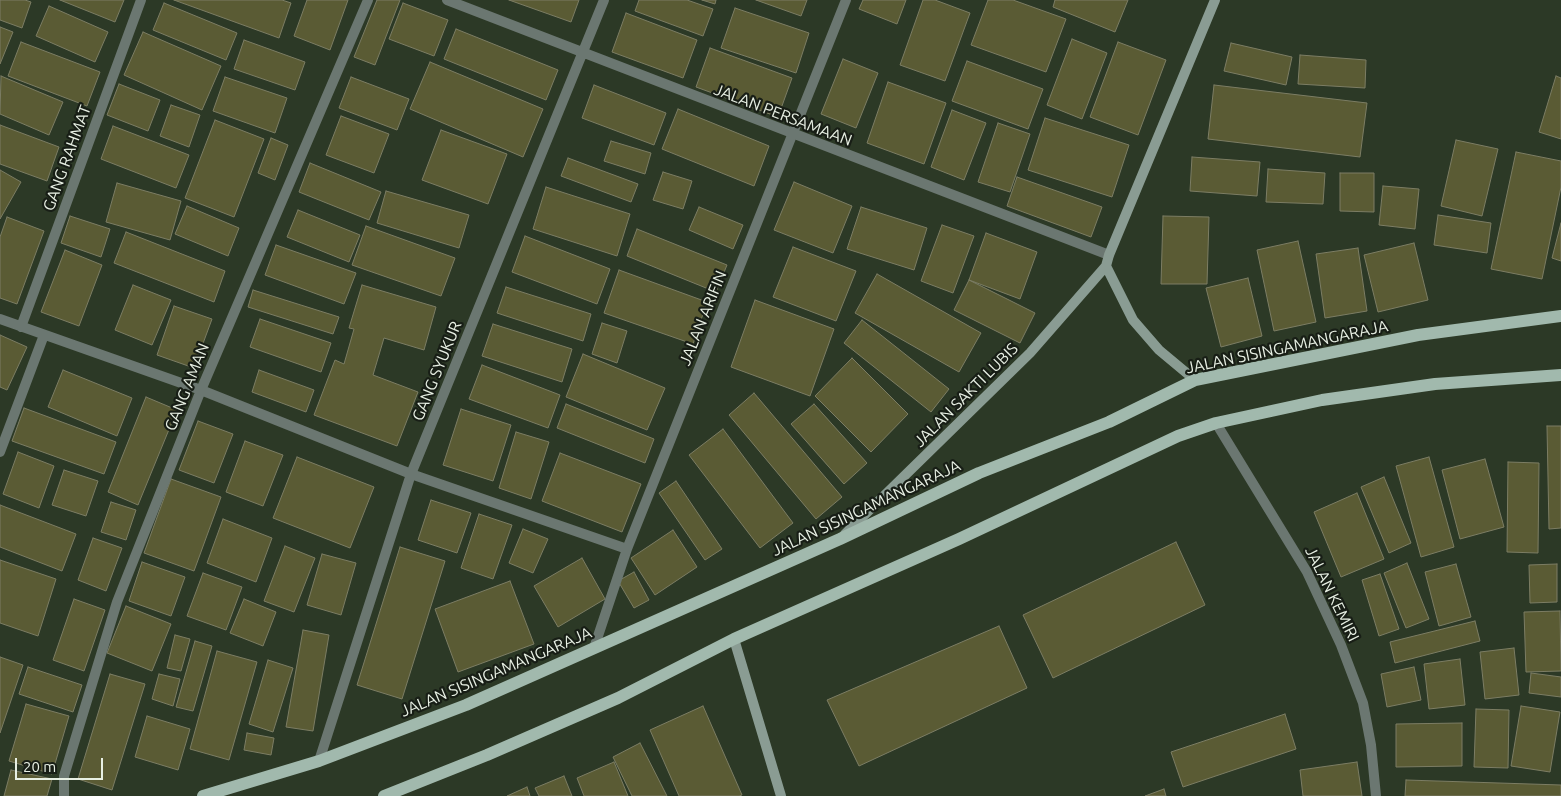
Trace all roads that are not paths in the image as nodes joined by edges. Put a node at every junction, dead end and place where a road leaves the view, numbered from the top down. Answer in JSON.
{"nodes":[{"id":1,"x":141,"y":0,"type":"edge"},
{"id":2,"x":368,"y":0,"type":"edge"},
{"id":3,"x":448,"y":0,"type":"edge"},
{"id":4,"x":604,"y":0,"type":"edge"},
{"id":5,"x":846,"y":0,"type":"edge"},
{"id":6,"x":1215,"y":0,"type":"edge"},
{"id":7,"x":584,"y":53,"type":"junction"},
{"id":8,"x":791,"y":134,"type":"junction"},
{"id":9,"x":1109,"y":255,"type":"junction"},
{"id":10,"x":1106,"y":266,"type":"junction"},
{"id":11,"x":1561,"y":316,"type":"edge"},
{"id":12,"x":0,"y":319,"type":"edge"},
{"id":13,"x":21,"y":327,"type":"junction"},
{"id":14,"x":44,"y":335,"type":"junction"},
{"id":15,"x":1561,"y":375,"type":"edge"},
{"id":16,"x":1195,"y":380,"type":"junction"},
{"id":17,"x":201,"y":390,"type":"junction"},
{"id":18,"x":1216,"y":423,"type":"junction"},
{"id":19,"x":0,"y":452,"type":"edge"},
{"id":20,"x":411,"y":474,"type":"junction"},
{"id":21,"x":840,"y":539,"type":"junction"},
{"id":22,"x":627,"y":549,"type":"junction"},
{"id":23,"x":734,"y":639,"type":"junction"},
{"id":24,"x":594,"y":648,"type":"junction"},
{"id":25,"x":319,"y":761,"type":"junction"},
{"id":26,"x":64,"y":796,"type":"edge"},
{"id":27,"x":202,"y":796,"type":"edge"},
{"id":28,"x":384,"y":796,"type":"edge"},
{"id":29,"x":781,"y":796,"type":"edge"},
{"id":30,"x":1376,"y":796,"type":"edge"}],
"edges":[{"from":1,"to":13,"type":"street","name":"GANG RAHMAT"},
{"from":2,"to":17,"type":"street","name":"GANG AMAN"},
{"from":3,"to":7,"type":"street","name":"JALAN PERSAMAAN"},
{"from":4,"to":7,"type":"street","name":"GANG SYUKUR"},
{"from":5,"to":8,"type":"street","name":"JALAN ARIFIN"},
{"from":6,"to":9,"type":"street","name":"JALAN SAKTI LUBIS"},
{"from":7,"to":8,"type":"street","name":"JALAN PERSAMAAN"},
{"from":7,"to":20,"type":"street","name":"GANG SYUKUR"},
{"from":8,"to":9,"type":"street","name":"JALAN PERSAMAAN"},
{"from":8,"to":22,"type":"street","name":"JALAN ARIFIN"},
{"from":9,"to":10,"type":"street","name":"JALAN SAKTI LUBIS"},
{"from":10,"to":16,"type":"street"},
{"from":10,"to":21,"type":"street","name":"JALAN SAKTI LUBIS"},
{"from":11,"to":16,"type":"main road","name":"JALAN SISINGAMANGARAJA"},
{"from":12,"to":13,"type":"street"},
{"from":13,"to":14,"type":"street"},
{"from":14,"to":17,"type":"street"},
{"from":14,"to":19,"type":"street"},
{"from":15,"to":18,"type":"main road"},
{"from":16,"to":21,"type":"main road","name":"JALAN SISINGAMANGARAJA"},
{"from":17,"to":20,"type":"street"},
{"from":17,"to":26,"type":"street","name":"GANG AMAN"},
{"from":18,"to":23,"type":"main road"},
{"from":18,"to":30,"type":"street","name":"JALAN KEMIRI"},
{"from":20,"to":22,"type":"street"},
{"from":20,"to":25,"type":"street","name":"GANG SYUKUR"},
{"from":21,"to":24,"type":"main road","name":"JALAN SISINGAMANGARAJA"},
{"from":22,"to":24,"type":"street","name":"JALAN ARIFIN"},
{"from":23,"to":28,"type":"main road"},
{"from":23,"to":29,"type":"street"},
{"from":24,"to":25,"type":"main road","name":"JALAN SISINGAMANGARAJA"},
{"from":25,"to":27,"type":"main road","name":"JALAN SISINGAMANGARAJA"}]}
